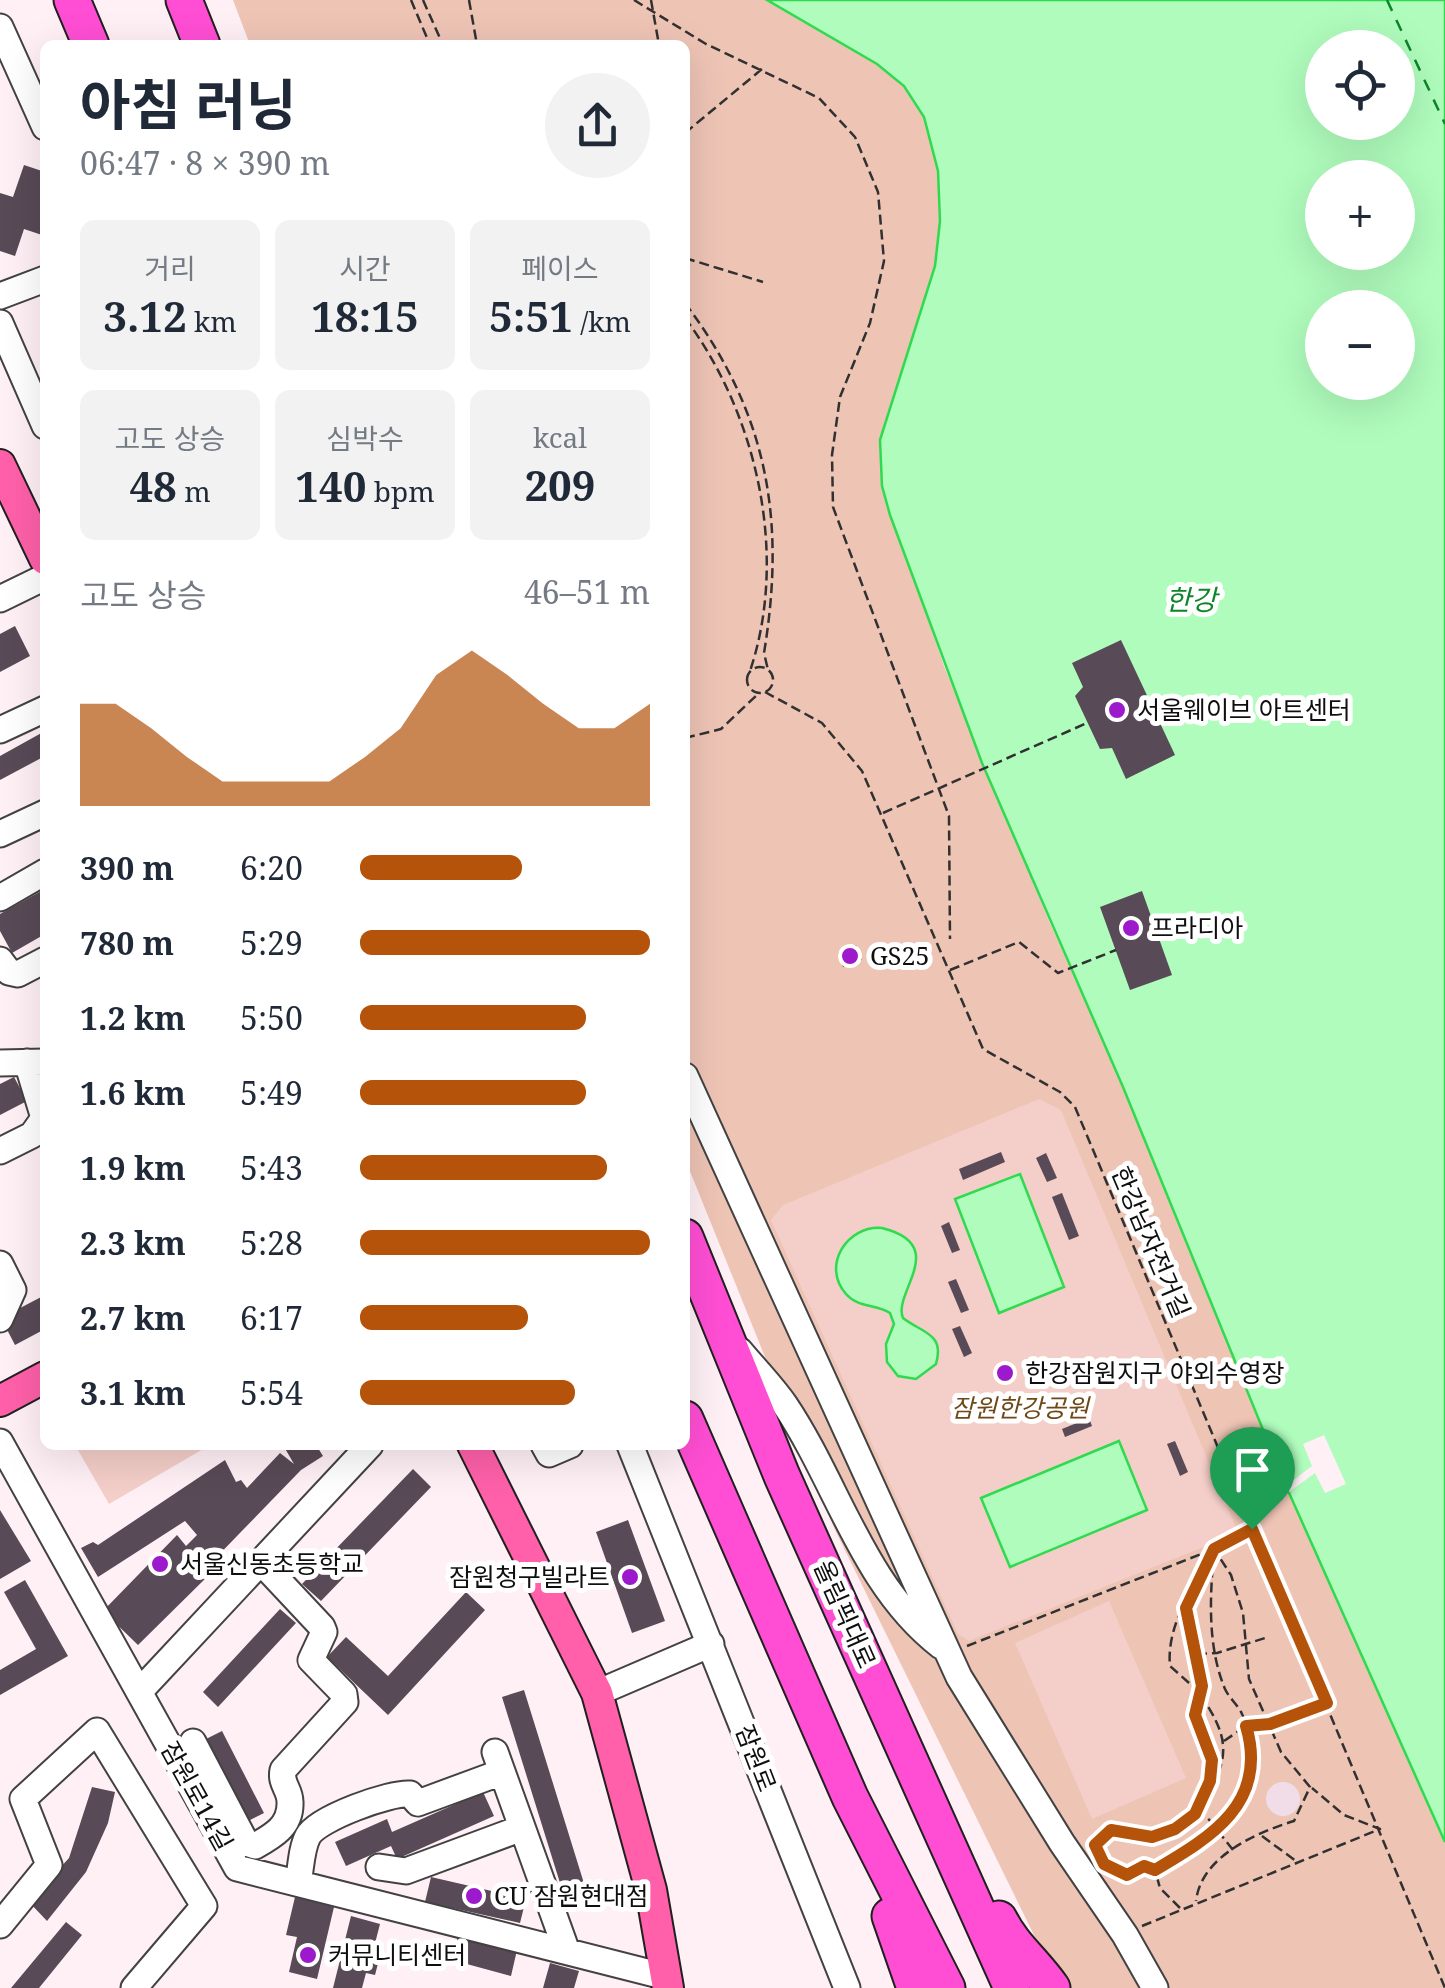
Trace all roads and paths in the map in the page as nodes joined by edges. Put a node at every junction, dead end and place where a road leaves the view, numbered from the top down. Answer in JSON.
{"nodes":[{"id":1,"x":72,"y":0,"type":"edge"},
{"id":2,"x":184,"y":0,"type":"edge"},
{"id":3,"x":411,"y":0,"type":"edge"},
{"id":4,"x":423,"y":0,"type":"edge"},
{"id":5,"x":469,"y":0,"type":"edge"},
{"id":6,"x":634,"y":0,"type":"edge"},
{"id":7,"x":651,"y":0,"type":"edge"},
{"id":8,"x":655,"y":14,"type":"junction"},
{"id":9,"x":0,"y":26,"type":"edge"},
{"id":10,"x":89,"y":40,"type":"edge"},
{"id":11,"x":200,"y":40,"type":"edge"},
{"id":12,"x":428,"y":40,"type":"edge"},
{"id":13,"x":441,"y":40,"type":"edge"},
{"id":14,"x":476,"y":40,"type":"edge"},
{"id":15,"x":658,"y":40,"type":"edge"},
{"id":16,"x":763,"y":68,"type":"junction"},
{"id":17,"x":40,"y":116,"type":"edge"},
{"id":18,"x":690,"y":128,"type":"edge"},
{"id":19,"x":690,"y":260,"type":"edge"},
{"id":20,"x":40,"y":281,"type":"edge"},
{"id":21,"x":763,"y":282,"type":"dead end"},
{"id":22,"x":0,"y":296,"type":"edge"},
{"id":23,"x":690,"y":310,"type":"edge"},
{"id":24,"x":0,"y":323,"type":"edge"},
{"id":25,"x":690,"y":326,"type":"edge"},
{"id":26,"x":40,"y":415,"type":"edge"},
{"id":27,"x":758,"y":444,"type":"junction"},
{"id":28,"x":750,"y":447,"type":"junction"},
{"id":29,"x":0,"y":465,"type":"edge"},
{"id":30,"x":40,"y":549,"type":"edge"},
{"id":31,"x":40,"y":579,"type":"edge"},
{"id":32,"x":0,"y":599,"type":"edge"},
{"id":33,"x":768,"y":670,"type":"junction"},
{"id":34,"x":750,"y":671,"type":"junction"},
{"id":35,"x":772,"y":684,"type":"junction"},
{"id":36,"x":748,"y":686,"type":"junction"},
{"id":37,"x":765,"y":692,"type":"junction"},
{"id":38,"x":759,"y":693,"type":"junction"},
{"id":39,"x":779,"y":697,"type":"junction"},
{"id":40,"x":746,"y":704,"type":"junction"},
{"id":41,"x":40,"y":710,"type":"edge"},
{"id":42,"x":1088,"y":723,"type":"dead end"},
{"id":43,"x":0,"y":730,"type":"edge"},
{"id":44,"x":690,"y":737,"type":"edge"},
{"id":45,"x":937,"y":792,"type":"junction"},
{"id":46,"x":882,"y":813,"type":"junction"},
{"id":47,"x":40,"y":815,"type":"edge"},
{"id":48,"x":0,"y":834,"type":"edge"},
{"id":49,"x":40,"y":875,"type":"edge"},
{"id":50,"x":0,"y":898,"type":"edge"},
{"id":51,"x":950,"y":939,"type":"dead end"},
{"id":52,"x":1116,"y":950,"type":"dead end"},
{"id":53,"x":0,"y":960,"type":"edge"},
{"id":54,"x":40,"y":963,"type":"edge"},
{"id":55,"x":948,"y":970,"type":"junction"},
{"id":56,"x":36,"y":1062,"type":"edge"},
{"id":57,"x":0,"y":1064,"type":"edge"},
{"id":58,"x":690,"y":1087,"type":"edge"},
{"id":59,"x":40,"y":1090,"type":"edge"},
{"id":60,"x":40,"y":1123,"type":"edge"},
{"id":61,"x":0,"y":1151,"type":"edge"},
{"id":62,"x":690,"y":1250,"type":"edge"},
{"id":63,"x":0,"y":1264,"type":"edge"},
{"id":64,"x":0,"y":1319,"type":"edge"},
{"id":65,"x":723,"y":1330,"type":"junction"},
{"id":66,"x":40,"y":1379,"type":"edge"},
{"id":67,"x":0,"y":1401,"type":"edge"},
{"id":68,"x":690,"y":1430,"type":"edge"},
{"id":69,"x":0,"y":1442,"type":"edge"},
{"id":70,"x":365,"y":1450,"type":"edge"},
{"id":71,"x":475,"y":1450,"type":"edge"},
{"id":72,"x":632,"y":1450,"type":"edge"},
{"id":73,"x":1252,"y":1529,"type":"junction"},
{"id":74,"x":1214,"y":1549,"type":"junction"},
{"id":75,"x":261,"y":1562,"type":"junction"},
{"id":76,"x":1186,"y":1608,"type":"junction"},
{"id":77,"x":1265,"y":1638,"type":"dead end"},
{"id":78,"x":711,"y":1644,"type":"junction"},
{"id":79,"x":1247,"y":1646,"type":"junction"},
{"id":80,"x":949,"y":1653,"type":"junction"},
{"id":81,"x":1217,"y":1653,"type":"junction"},
{"id":82,"x":1196,"y":1654,"type":"junction"},
{"id":83,"x":1198,"y":1691,"type":"junction"},
{"id":84,"x":139,"y":1692,"type":"junction"},
{"id":85,"x":596,"y":1693,"type":"junction"},
{"id":86,"x":1327,"y":1703,"type":"junction"},
{"id":87,"x":1270,"y":1724,"type":"junction"},
{"id":88,"x":1246,"y":1726,"type":"junction"},
{"id":89,"x":1222,"y":1741,"type":"junction"},
{"id":90,"x":193,"y":1742,"type":"dead end"},
{"id":91,"x":1310,"y":1787,"type":"junction"},
{"id":92,"x":850,"y":1797,"type":"junction"},
{"id":93,"x":1198,"y":1808,"type":"junction"},
{"id":94,"x":522,"y":1828,"type":"junction"},
{"id":95,"x":1380,"y":1829,"type":"junction"},
{"id":96,"x":228,"y":1831,"type":"junction"},
{"id":97,"x":1218,"y":1832,"type":"junction"},
{"id":98,"x":1260,"y":1835,"type":"junction"},
{"id":99,"x":950,"y":1846,"type":"junction"},
{"id":100,"x":1234,"y":1850,"type":"junction"},
{"id":101,"x":1297,"y":1862,"type":"junction"},
{"id":102,"x":379,"y":1867,"type":"dead end"},
{"id":103,"x":1155,"y":1870,"type":"junction"},
{"id":104,"x":298,"y":1884,"type":"junction"},
{"id":105,"x":1196,"y":1901,"type":"junction"},
{"id":106,"x":1180,"y":1908,"type":"junction"},
{"id":107,"x":0,"y":1924,"type":"edge"},
{"id":108,"x":1125,"y":1935,"type":"junction"},
{"id":109,"x":1014,"y":1948,"type":"junction"},
{"id":110,"x":566,"y":1949,"type":"junction"},
{"id":111,"x":668,"y":1982,"type":"edge"},
{"id":112,"x":134,"y":1988,"type":"edge"},
{"id":113,"x":847,"y":1988,"type":"edge"},
{"id":114,"x":915,"y":1988,"type":"edge"},
{"id":115,"x":947,"y":1988,"type":"edge"},
{"id":116,"x":1012,"y":1988,"type":"edge"},
{"id":117,"x":1033,"y":1988,"type":"edge"},
{"id":118,"x":1052,"y":1988,"type":"edge"},
{"id":119,"x":1154,"y":1988,"type":"edge"},
{"id":120,"x":1445,"y":1988,"type":"edge"}],
"edges":[{"from":1,"to":10,"type":"highway"},
{"from":2,"to":11,"type":"highway"},
{"from":3,"to":12,"type":"path"},
{"from":4,"to":13,"type":"path"},
{"from":5,"to":14,"type":"path"},
{"from":6,"to":8,"type":"path"},
{"from":7,"to":8,"type":"path"},
{"from":8,"to":15,"type":"path"},
{"from":8,"to":16,"type":"path"},
{"from":9,"to":17,"type":"street"},
{"from":16,"to":18,"type":"path"},
{"from":16,"to":45,"type":"path"},
{"from":19,"to":21,"type":"path"},
{"from":20,"to":22,"type":"street"},
{"from":23,"to":27,"type":"path"},
{"from":24,"to":26,"type":"street"},
{"from":25,"to":28,"type":"path"},
{"from":27,"to":28,"type":"path"},
{"from":27,"to":33,"type":"path"},
{"from":28,"to":34,"type":"path"},
{"from":29,"to":30,"type":"main road"},
{"from":31,"to":32,"type":"street"},
{"from":33,"to":34,"type":"path"},
{"from":33,"to":35,"type":"path"},
{"from":34,"to":36,"type":"path"},
{"from":35,"to":37,"type":"path"},
{"from":35,"to":39,"type":"path"},
{"from":36,"to":38,"type":"path"},
{"from":36,"to":40,"type":"path"},
{"from":37,"to":38,"type":"path"},
{"from":37,"to":39,"type":"path"},
{"from":38,"to":40,"type":"path"},
{"from":39,"to":46,"type":"path","name":"한강남자전거길"},
{"from":40,"to":44,"type":"path"},
{"from":41,"to":43,"type":"street"},
{"from":42,"to":45,"type":"path"},
{"from":45,"to":46,"type":"path"},
{"from":45,"to":51,"type":"path"},
{"from":46,"to":55,"type":"path","name":"한강남자전거길"},
{"from":47,"to":48,"type":"street"},
{"from":49,"to":50,"type":"street"},
{"from":52,"to":55,"type":"path"},
{"from":53,"to":54,"type":"street"},
{"from":55,"to":73,"type":"path","name":"한강남자전거길"},
{"from":56,"to":57,"type":"street"},
{"from":56,"to":59,"type":"street"},
{"from":58,"to":80,"type":"street"},
{"from":60,"to":61,"type":"street"},
{"from":62,"to":65,"type":"highway","name":"올림픽대로"},
{"from":63,"to":64,"type":"street"},
{"from":65,"to":80,"type":"street"},
{"from":65,"to":99,"type":"highway","name":"올림픽대로"},
{"from":66,"to":67,"type":"main road"},
{"from":68,"to":92,"type":"highway"},
{"from":69,"to":84,"type":"street","name":"잠원로14길"},
{"from":70,"to":75,"type":"street"},
{"from":71,"to":85,"type":"main road"},
{"from":72,"to":78,"type":"street","name":"잠원로"},
{"from":73,"to":74,"type":"path"},
{"from":73,"to":86,"type":"path","name":"한강남자전거길"},
{"from":74,"to":76,"type":"path"},
{"from":74,"to":79,"type":"path"},
{"from":74,"to":80,"type":"path"},
{"from":74,"to":81,"type":"path"},
{"from":75,"to":84,"type":"street"},
{"from":75,"to":96,"type":"street"},
{"from":76,"to":82,"type":"path"},
{"from":76,"to":83,"type":"path"},
{"from":77,"to":79,"type":"path"},
{"from":78,"to":85,"type":"street"},
{"from":78,"to":113,"type":"street","name":"잠원로"},
{"from":79,"to":81,"type":"path"},
{"from":79,"to":87,"type":"path"},
{"from":80,"to":108,"type":"street"},
{"from":81,"to":82,"type":"path"},
{"from":81,"to":88,"type":"path"},
{"from":82,"to":83,"type":"path"},
{"from":83,"to":89,"type":"path"},
{"from":83,"to":93,"type":"path"},
{"from":84,"to":96,"type":"street","name":"잠원로14길"},
{"from":85,"to":111,"type":"main road"},
{"from":86,"to":87,"type":"path"},
{"from":86,"to":95,"type":"path","name":"한강남자전거길"},
{"from":87,"to":88,"type":"path"},
{"from":87,"to":91,"type":"path"},
{"from":88,"to":89,"type":"path"},
{"from":88,"to":97,"type":"path"},
{"from":89,"to":93,"type":"path"},
{"from":90,"to":96,"type":"street"},
{"from":91,"to":95,"type":"path"},
{"from":91,"to":98,"type":"path"},
{"from":92,"to":114,"type":"highway"},
{"from":92,"to":115,"type":"highway"},
{"from":93,"to":97,"type":"path"},
{"from":93,"to":103,"type":"path"},
{"from":94,"to":102,"type":"street"},
{"from":94,"to":104,"type":"street"},
{"from":94,"to":110,"type":"street"},
{"from":95,"to":101,"type":"path"},
{"from":95,"to":120,"type":"path","name":"한강남자전거길"},
{"from":96,"to":104,"type":"street","name":"잠원로14길"},
{"from":97,"to":100,"type":"path"},
{"from":97,"to":103,"type":"path"},
{"from":98,"to":100,"type":"path"},
{"from":98,"to":101,"type":"path"},
{"from":99,"to":109,"type":"highway"},
{"from":99,"to":116,"type":"highway","name":"올림픽대로"},
{"from":100,"to":105,"type":"path"},
{"from":101,"to":105,"type":"path"},
{"from":103,"to":106,"type":"path"},
{"from":104,"to":110,"type":"street","name":"잠원로14길"},
{"from":105,"to":106,"type":"path"},
{"from":106,"to":108,"type":"path"},
{"from":107,"to":112,"type":"street","name":"잠원로14길"},
{"from":108,"to":119,"type":"street"},
{"from":109,"to":117,"type":"highway"},
{"from":109,"to":118,"type":"highway"},
{"from":110,"to":111,"type":"street","name":"잠원로14길"}]}
